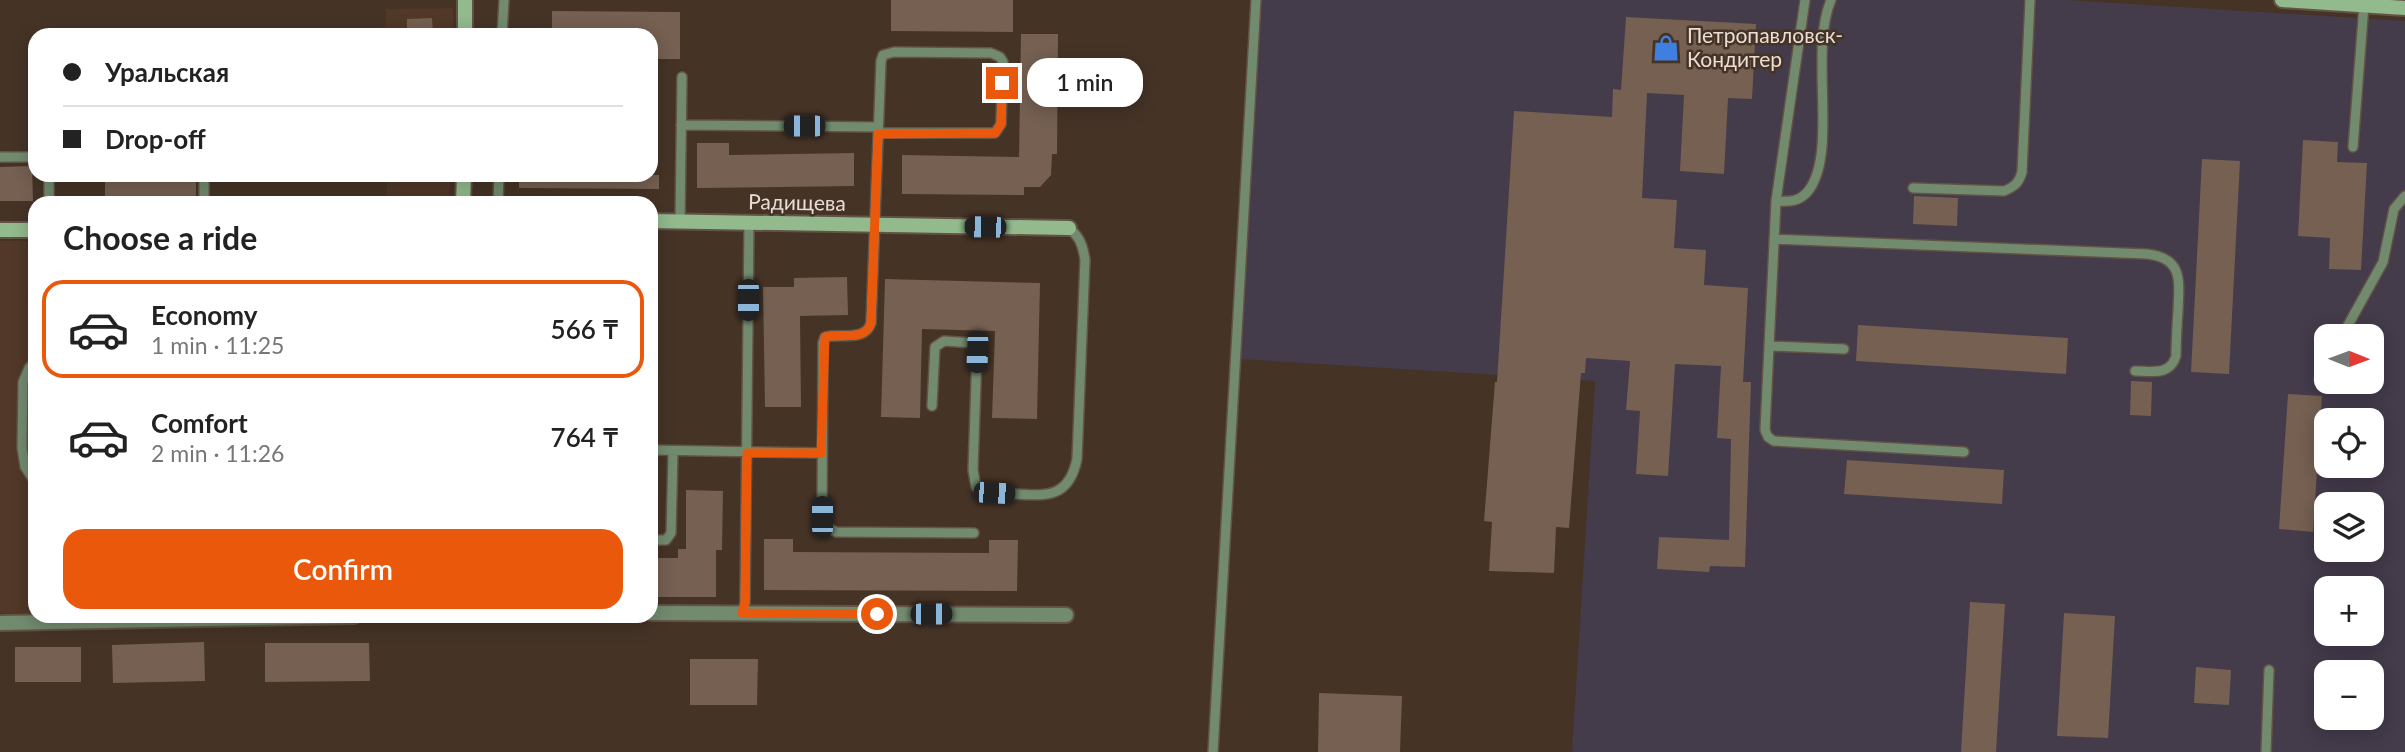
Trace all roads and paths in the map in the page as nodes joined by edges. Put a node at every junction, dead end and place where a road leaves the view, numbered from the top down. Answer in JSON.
{"nodes":[{"id":1,"x":465,"y":0,"type":"edge"},
{"id":2,"x":504,"y":0,"type":"edge"},
{"id":3,"x":1256,"y":0,"type":"edge"},
{"id":4,"x":1805,"y":0,"type":"edge"},
{"id":5,"x":1831,"y":0,"type":"edge"},
{"id":6,"x":2031,"y":0,"type":"edge"},
{"id":7,"x":2282,"y":0,"type":"edge"},
{"id":8,"x":2364,"y":5,"type":"junction"},
{"id":9,"x":2405,"y":8,"type":"edge"},
{"id":10,"x":465,"y":28,"type":"edge"},
{"id":11,"x":502,"y":28,"type":"edge"},
{"id":12,"x":681,"y":77,"type":"dead end"},
{"id":13,"x":681,"y":125,"type":"junction"},
{"id":14,"x":878,"y":130,"type":"junction"},
{"id":15,"x":2353,"y":148,"type":"dead end"},
{"id":16,"x":0,"y":157,"type":"edge"},
{"id":17,"x":28,"y":157,"type":"edge"},
{"id":18,"x":1913,"y":188,"type":"dead end"},
{"id":19,"x":2405,"y":196,"type":"edge"},
{"id":20,"x":1776,"y":201,"type":"junction"},
{"id":21,"x":658,"y":221,"type":"edge"},
{"id":22,"x":680,"y":222,"type":"junction"},
{"id":23,"x":749,"y":224,"type":"junction"},
{"id":24,"x":874,"y":225,"type":"junction"},
{"id":25,"x":1069,"y":228,"type":"joint"},
{"id":26,"x":0,"y":230,"type":"edge"},
{"id":27,"x":28,"y":230,"type":"edge"},
{"id":28,"x":1774,"y":239,"type":"junction"},
{"id":29,"x":2349,"y":324,"type":"edge"},
{"id":30,"x":1769,"y":346,"type":"junction"},
{"id":31,"x":1844,"y":349,"type":"dead end"},
{"id":32,"x":28,"y":370,"type":"edge"},
{"id":33,"x":2135,"y":372,"type":"dead end"},
{"id":34,"x":932,"y":406,"type":"dead end"},
{"id":35,"x":658,"y":450,"type":"edge"},
{"id":36,"x":673,"y":451,"type":"junction"},
{"id":37,"x":1964,"y":452,"type":"dead end"},
{"id":38,"x":747,"y":453,"type":"junction"},
{"id":39,"x":821,"y":453,"type":"junction"},
{"id":40,"x":28,"y":472,"type":"edge"},
{"id":41,"x":974,"y":533,"type":"dead end"},
{"id":42,"x":658,"y":540,"type":"edge"},
{"id":43,"x":658,"y":613,"type":"edge"},
{"id":44,"x":742,"y":613,"type":"junction"},
{"id":45,"x":1066,"y":615,"type":"dead end"},
{"id":46,"x":28,"y":621,"type":"edge"},
{"id":47,"x":0,"y":623,"type":"edge"},
{"id":48,"x":2269,"y":670,"type":"dead end"},
{"id":49,"x":1213,"y":752,"type":"edge"},
{"id":50,"x":2266,"y":752,"type":"edge"}],
"edges":[{"from":1,"to":10,"type":"street"},
{"from":2,"to":11,"type":"lane"},
{"from":3,"to":49,"type":"lane"},
{"from":4,"to":20,"type":"lane"},
{"from":5,"to":20,"type":"lane"},
{"from":6,"to":18,"type":"lane"},
{"from":7,"to":8,"type":"street"},
{"from":8,"to":9,"type":"street"},
{"from":8,"to":15,"type":"lane"},
{"from":12,"to":13,"type":"lane"},
{"from":13,"to":14,"type":"lane"},
{"from":13,"to":22,"type":"lane"},
{"from":14,"to":14,"type":"lane"},
{"from":14,"to":24,"type":"lane"},
{"from":16,"to":17,"type":"lane"},
{"from":19,"to":29,"type":"lane"},
{"from":20,"to":28,"type":"lane"},
{"from":21,"to":22,"type":"street","name":"Радищева"},
{"from":22,"to":23,"type":"street","name":"Радищева"},
{"from":23,"to":24,"type":"street","name":"Радищева"},
{"from":23,"to":38,"type":"lane"},
{"from":24,"to":25,"type":"street","name":"Радищева"},
{"from":24,"to":39,"type":"lane"},
{"from":25,"to":34,"type":"lane"},
{"from":26,"to":27,"type":"street"},
{"from":28,"to":30,"type":"lane"},
{"from":28,"to":33,"type":"lane"},
{"from":30,"to":31,"type":"lane"},
{"from":30,"to":37,"type":"lane"},
{"from":32,"to":40,"type":"lane"},
{"from":35,"to":36,"type":"lane"},
{"from":36,"to":38,"type":"lane"},
{"from":36,"to":42,"type":"lane"},
{"from":38,"to":39,"type":"lane"},
{"from":38,"to":44,"type":"lane"},
{"from":39,"to":41,"type":"lane"},
{"from":43,"to":44,"type":"street"},
{"from":44,"to":45,"type":"street"},
{"from":46,"to":47,"type":"street"},
{"from":48,"to":50,"type":"lane"}]}
